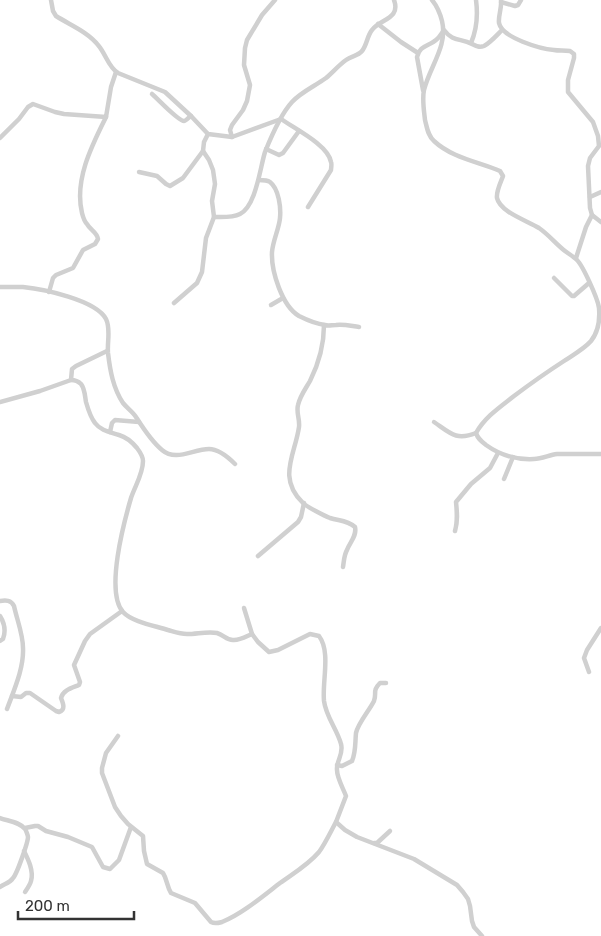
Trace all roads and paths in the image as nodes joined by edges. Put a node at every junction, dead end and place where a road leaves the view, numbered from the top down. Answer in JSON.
{"nodes":[{"id":1,"x":51,"y":0,"type":"edge"},
{"id":2,"x":275,"y":0,"type":"edge"},
{"id":3,"x":394,"y":0,"type":"edge"},
{"id":4,"x":432,"y":0,"type":"edge"},
{"id":5,"x":476,"y":0,"type":"edge"},
{"id":6,"x":521,"y":0,"type":"edge"},
{"id":7,"x":501,"y":1,"type":"edge"},
{"id":8,"x":378,"y":24,"type":"junction"},
{"id":9,"x":444,"y":30,"type":"junction"},
{"id":10,"x":502,"y":30,"type":"junction"},
{"id":11,"x":471,"y":43,"type":"junction"},
{"id":12,"x":418,"y":53,"type":"junction"},
{"id":13,"x":116,"y":72,"type":"junction"},
{"id":14,"x":423,"y":91,"type":"junction"},
{"id":15,"x":152,"y":94,"type":"dead end"},
{"id":16,"x":191,"y":116,"type":"junction"},
{"id":17,"x":106,"y":117,"type":"junction"},
{"id":18,"x":281,"y":118,"type":"junction"},
{"id":19,"x":299,"y":131,"type":"junction"},
{"id":20,"x":208,"y":134,"type":"junction"},
{"id":21,"x":232,"y":137,"type":"junction"},
{"id":22,"x":0,"y":138,"type":"edge"},
{"id":23,"x":266,"y":149,"type":"junction"},
{"id":24,"x":203,"y":152,"type":"junction"},
{"id":25,"x":139,"y":172,"type":"dead end"},
{"id":26,"x":259,"y":180,"type":"junction"},
{"id":27,"x":601,"y":192,"type":"edge"},
{"id":28,"x":590,"y":197,"type":"junction"},
{"id":29,"x":308,"y":207,"type":"dead end"},
{"id":30,"x":591,"y":216,"type":"junction"},
{"id":31,"x":214,"y":217,"type":"junction"},
{"id":32,"x":601,"y":222,"type":"edge"},
{"id":33,"x":576,"y":258,"type":"junction"},
{"id":34,"x":554,"y":278,"type":"dead end"},
{"id":35,"x":589,"y":283,"type":"junction"},
{"id":36,"x":0,"y":287,"type":"edge"},
{"id":37,"x":48,"y":292,"type":"junction"},
{"id":38,"x":284,"y":298,"type":"junction"},
{"id":39,"x":174,"y":302,"type":"dead end"},
{"id":40,"x":271,"y":305,"type":"dead end"},
{"id":41,"x":324,"y":325,"type":"junction"},
{"id":42,"x":359,"y":327,"type":"dead end"},
{"id":43,"x":107,"y":351,"type":"junction"},
{"id":44,"x":71,"y":380,"type":"junction"},
{"id":45,"x":0,"y":402,"type":"edge"},
{"id":46,"x":139,"y":422,"type":"junction"},
{"id":47,"x":434,"y":422,"type":"dead end"},
{"id":48,"x":110,"y":432,"type":"junction"},
{"id":49,"x":476,"y":433,"type":"junction"},
{"id":50,"x":498,"y":453,"type":"junction"},
{"id":51,"x":601,"y":454,"type":"edge"},
{"id":52,"x":513,"y":457,"type":"junction"},
{"id":53,"x":235,"y":464,"type":"dead end"},
{"id":54,"x":504,"y":479,"type":"dead end"},
{"id":55,"x":304,"y":503,"type":"junction"},
{"id":56,"x":455,"y":531,"type":"dead end"},
{"id":57,"x":258,"y":556,"type":"dead end"},
{"id":58,"x":343,"y":567,"type":"dead end"},
{"id":59,"x":0,"y":601,"type":"edge"},
{"id":60,"x":244,"y":608,"type":"dead end"},
{"id":61,"x":122,"y":611,"type":"junction"},
{"id":62,"x":0,"y":616,"type":"edge"},
{"id":63,"x":601,"y":628,"type":"edge"},
{"id":64,"x":252,"y":634,"type":"junction"},
{"id":65,"x":0,"y":641,"type":"edge"},
{"id":66,"x":589,"y":672,"type":"dead end"},
{"id":67,"x":386,"y":683,"type":"dead end"},
{"id":68,"x":12,"y":696,"type":"junction"},
{"id":69,"x":7,"y":708,"type":"dead end"},
{"id":70,"x":118,"y":736,"type":"dead end"},
{"id":71,"x":337,"y":766,"type":"junction"},
{"id":72,"x":0,"y":818,"type":"edge"},
{"id":73,"x":336,"y":822,"type":"junction"},
{"id":74,"x":131,"y":826,"type":"junction"},
{"id":75,"x":25,"y":828,"type":"junction"},
{"id":76,"x":390,"y":831,"type":"dead end"},
{"id":77,"x":374,"y":843,"type":"junction"},
{"id":78,"x":24,"y":851,"type":"junction"},
{"id":79,"x":0,"y":887,"type":"edge"},
{"id":80,"x":25,"y":892,"type":"dead end"},
{"id":81,"x":482,"y":936,"type":"edge"}],
"edges":[{"from":1,"to":13,"type":"street"},
{"from":2,"to":21,"type":"street"},
{"from":3,"to":8,"type":"street"},
{"from":4,"to":9,"type":"street"},
{"from":5,"to":11,"type":"street"},
{"from":6,"to":7,"type":"street"},
{"from":7,"to":10,"type":"street"},
{"from":8,"to":12,"type":"street"},
{"from":8,"to":18,"type":"street"},
{"from":9,"to":11,"type":"street"},
{"from":9,"to":12,"type":"street"},
{"from":9,"to":14,"type":"street"},
{"from":10,"to":11,"type":"street"},
{"from":10,"to":28,"type":"street"},
{"from":12,"to":14,"type":"street"},
{"from":13,"to":16,"type":"street"},
{"from":13,"to":17,"type":"street"},
{"from":14,"to":33,"type":"street"},
{"from":15,"to":16,"type":"street"},
{"from":16,"to":20,"type":"street"},
{"from":17,"to":22,"type":"street"},
{"from":17,"to":37,"type":"street"},
{"from":18,"to":19,"type":"street"},
{"from":18,"to":21,"type":"street"},
{"from":18,"to":23,"type":"street"},
{"from":19,"to":23,"type":"street"},
{"from":19,"to":29,"type":"street"},
{"from":20,"to":21,"type":"street"},
{"from":20,"to":24,"type":"street"},
{"from":23,"to":26,"type":"street"},
{"from":24,"to":25,"type":"street"},
{"from":24,"to":31,"type":"street"},
{"from":26,"to":31,"type":"street"},
{"from":26,"to":38,"type":"street"},
{"from":27,"to":28,"type":"street"},
{"from":28,"to":30,"type":"street"},
{"from":30,"to":32,"type":"street"},
{"from":30,"to":33,"type":"street"},
{"from":31,"to":39,"type":"street"},
{"from":33,"to":35,"type":"street"},
{"from":34,"to":35,"type":"street"},
{"from":35,"to":49,"type":"street"},
{"from":36,"to":37,"type":"street"},
{"from":37,"to":43,"type":"street"},
{"from":38,"to":40,"type":"street"},
{"from":38,"to":41,"type":"street"},
{"from":41,"to":42,"type":"street"},
{"from":41,"to":55,"type":"street"},
{"from":43,"to":44,"type":"street"},
{"from":43,"to":46,"type":"street"},
{"from":44,"to":45,"type":"street"},
{"from":44,"to":48,"type":"street"},
{"from":46,"to":48,"type":"street"},
{"from":46,"to":53,"type":"street"},
{"from":47,"to":49,"type":"street"},
{"from":48,"to":61,"type":"street"},
{"from":49,"to":50,"type":"street"},
{"from":50,"to":52,"type":"street"},
{"from":50,"to":56,"type":"street"},
{"from":51,"to":52,"type":"street"},
{"from":52,"to":54,"type":"street"},
{"from":55,"to":57,"type":"street"},
{"from":55,"to":58,"type":"street"},
{"from":59,"to":68,"type":"street"},
{"from":60,"to":64,"type":"street"},
{"from":61,"to":64,"type":"street"},
{"from":61,"to":68,"type":"street"},
{"from":62,"to":65,"type":"street"},
{"from":63,"to":66,"type":"street"},
{"from":64,"to":71,"type":"street"},
{"from":67,"to":71,"type":"street"},
{"from":68,"to":69,"type":"street"},
{"from":70,"to":74,"type":"street"},
{"from":71,"to":73,"type":"street"},
{"from":72,"to":75,"type":"street"},
{"from":73,"to":74,"type":"street"},
{"from":73,"to":77,"type":"street"},
{"from":74,"to":75,"type":"street"},
{"from":75,"to":78,"type":"street"},
{"from":76,"to":77,"type":"street"},
{"from":77,"to":81,"type":"street"},
{"from":78,"to":79,"type":"street"},
{"from":78,"to":80,"type":"street"}]}
